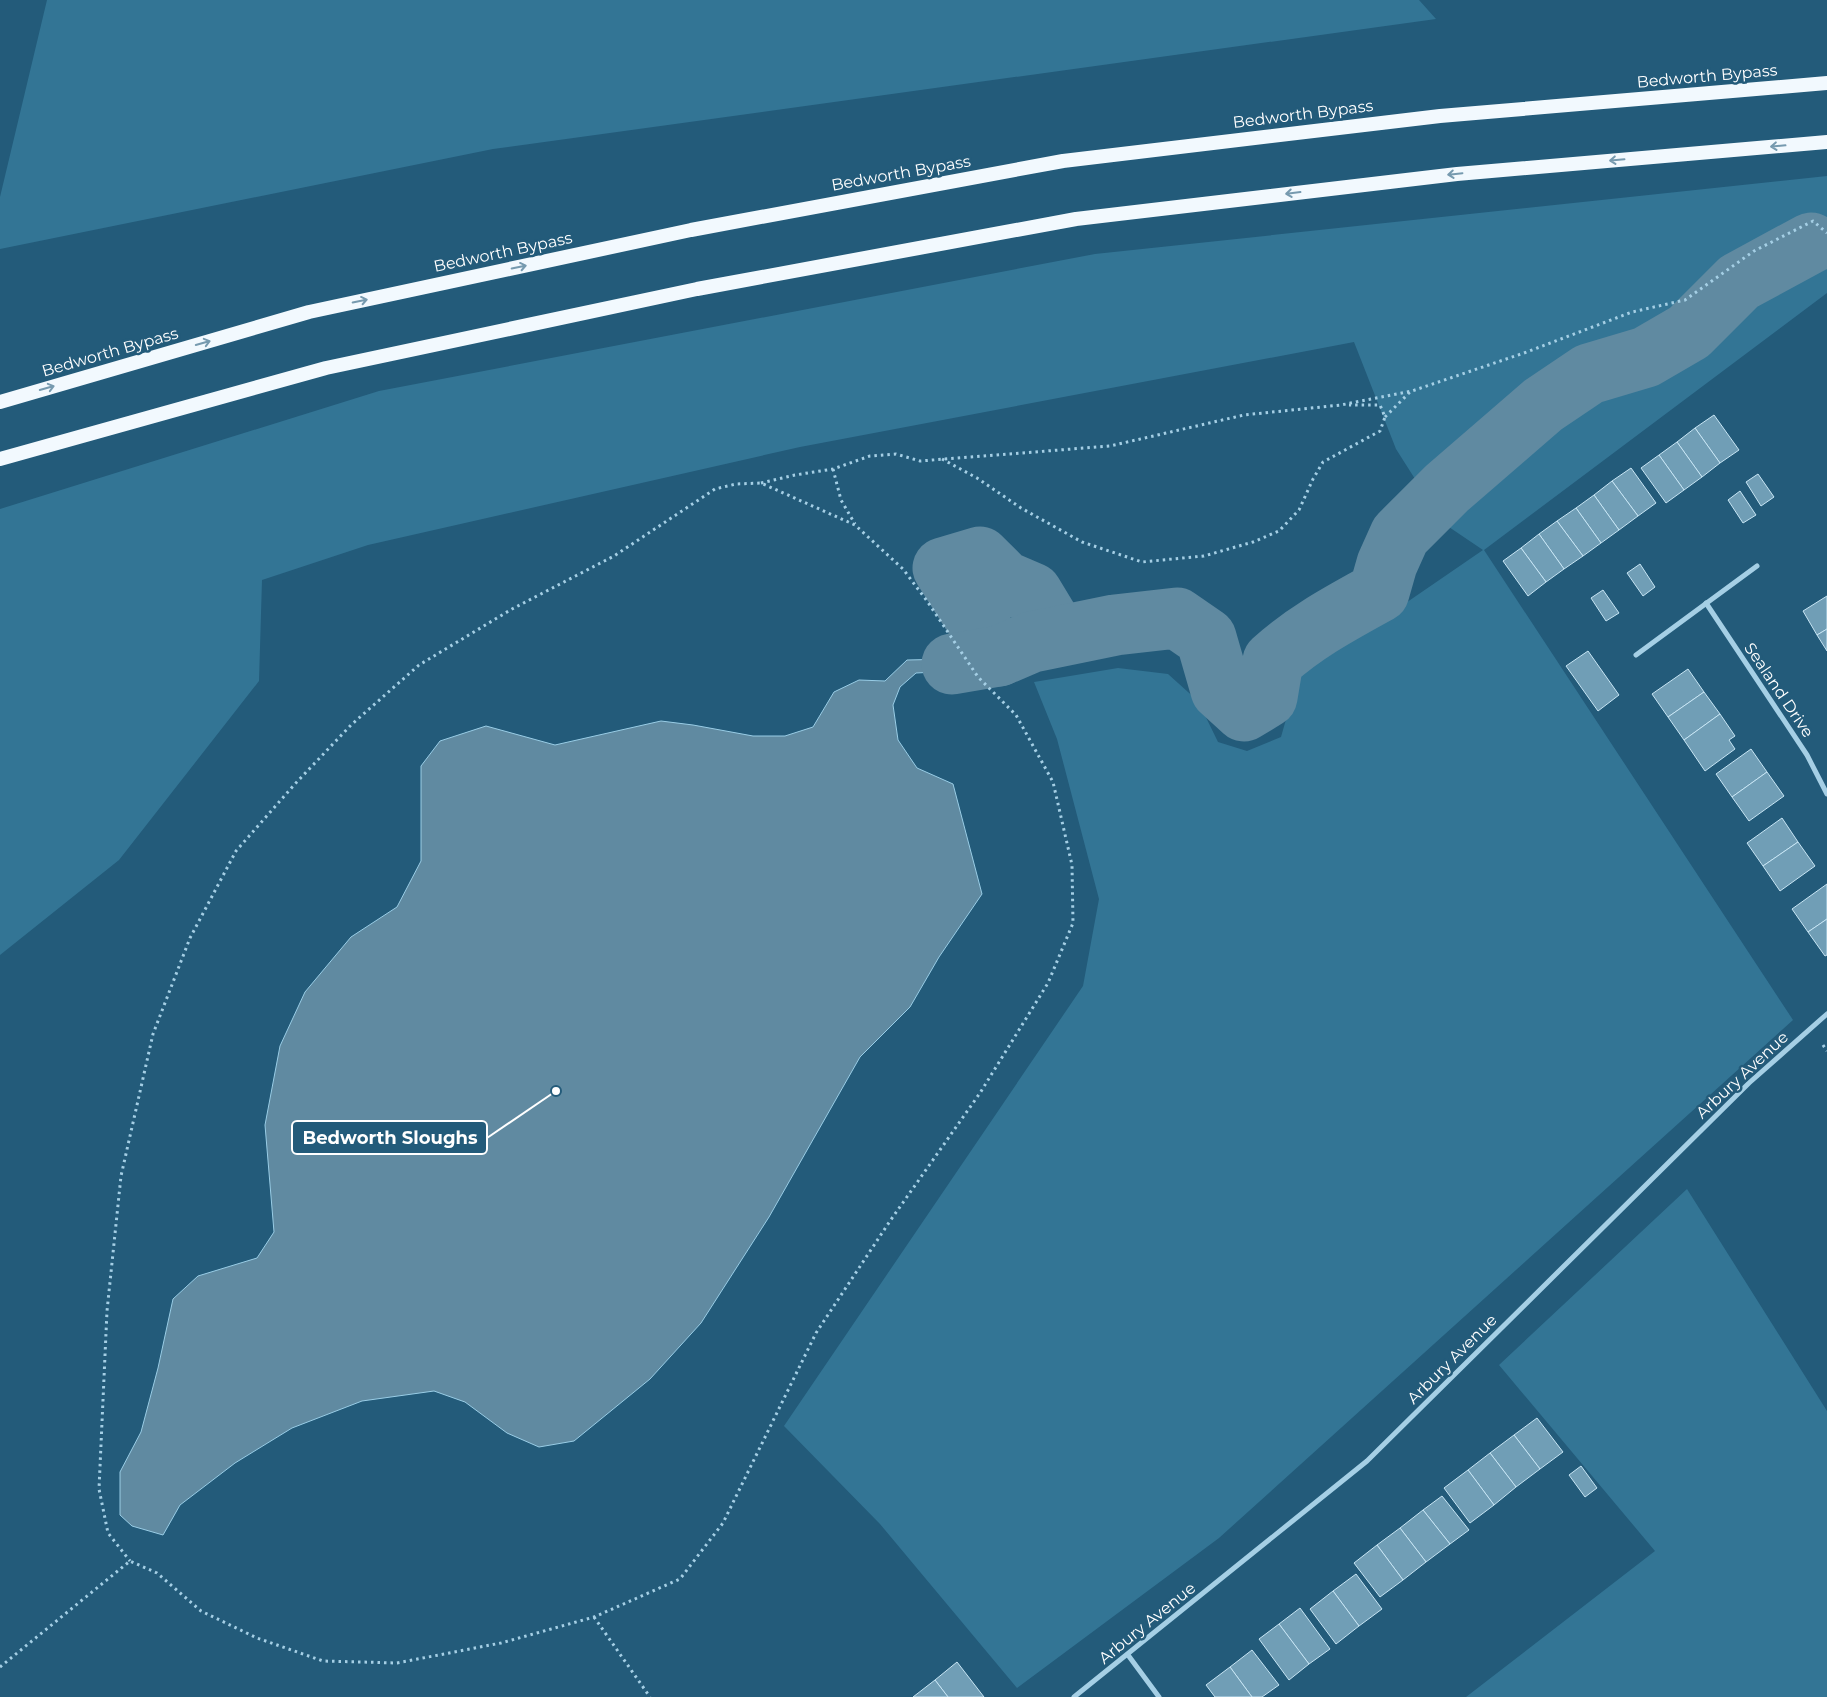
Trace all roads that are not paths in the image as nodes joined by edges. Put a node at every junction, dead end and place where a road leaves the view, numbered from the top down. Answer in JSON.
{"nodes":[{"id":1,"x":1827,"y":84,"type":"edge"},
{"id":2,"x":1827,"y":142,"type":"edge"},
{"id":3,"x":0,"y":402,"type":"edge"},
{"id":4,"x":0,"y":459,"type":"edge"},
{"id":5,"x":1757,"y":566,"type":"dead end"},
{"id":6,"x":1706,"y":603,"type":"junction"},
{"id":7,"x":1636,"y":655,"type":"dead end"},
{"id":8,"x":1827,"y":794,"type":"edge"},
{"id":9,"x":1827,"y":1014,"type":"edge"},
{"id":10,"x":1128,"y":1655,"type":"junction"},
{"id":11,"x":1074,"y":1697,"type":"edge"},
{"id":12,"x":1159,"y":1697,"type":"edge"}],
"edges":[{"from":3,"to":1,"type":"highway","name":"Bedworth Bypass","one_way":true},
{"from":2,"to":4,"type":"highway","one_way":true},
{"from":5,"to":6,"type":"street"},
{"from":6,"to":7,"type":"street"},
{"from":6,"to":8,"type":"street","name":"Sealand Drive"},
{"from":9,"to":10,"type":"street","name":"Arbury Avenue"},
{"from":10,"to":11,"type":"street","name":"Arbury Avenue"},
{"from":10,"to":12,"type":"street"}]}
